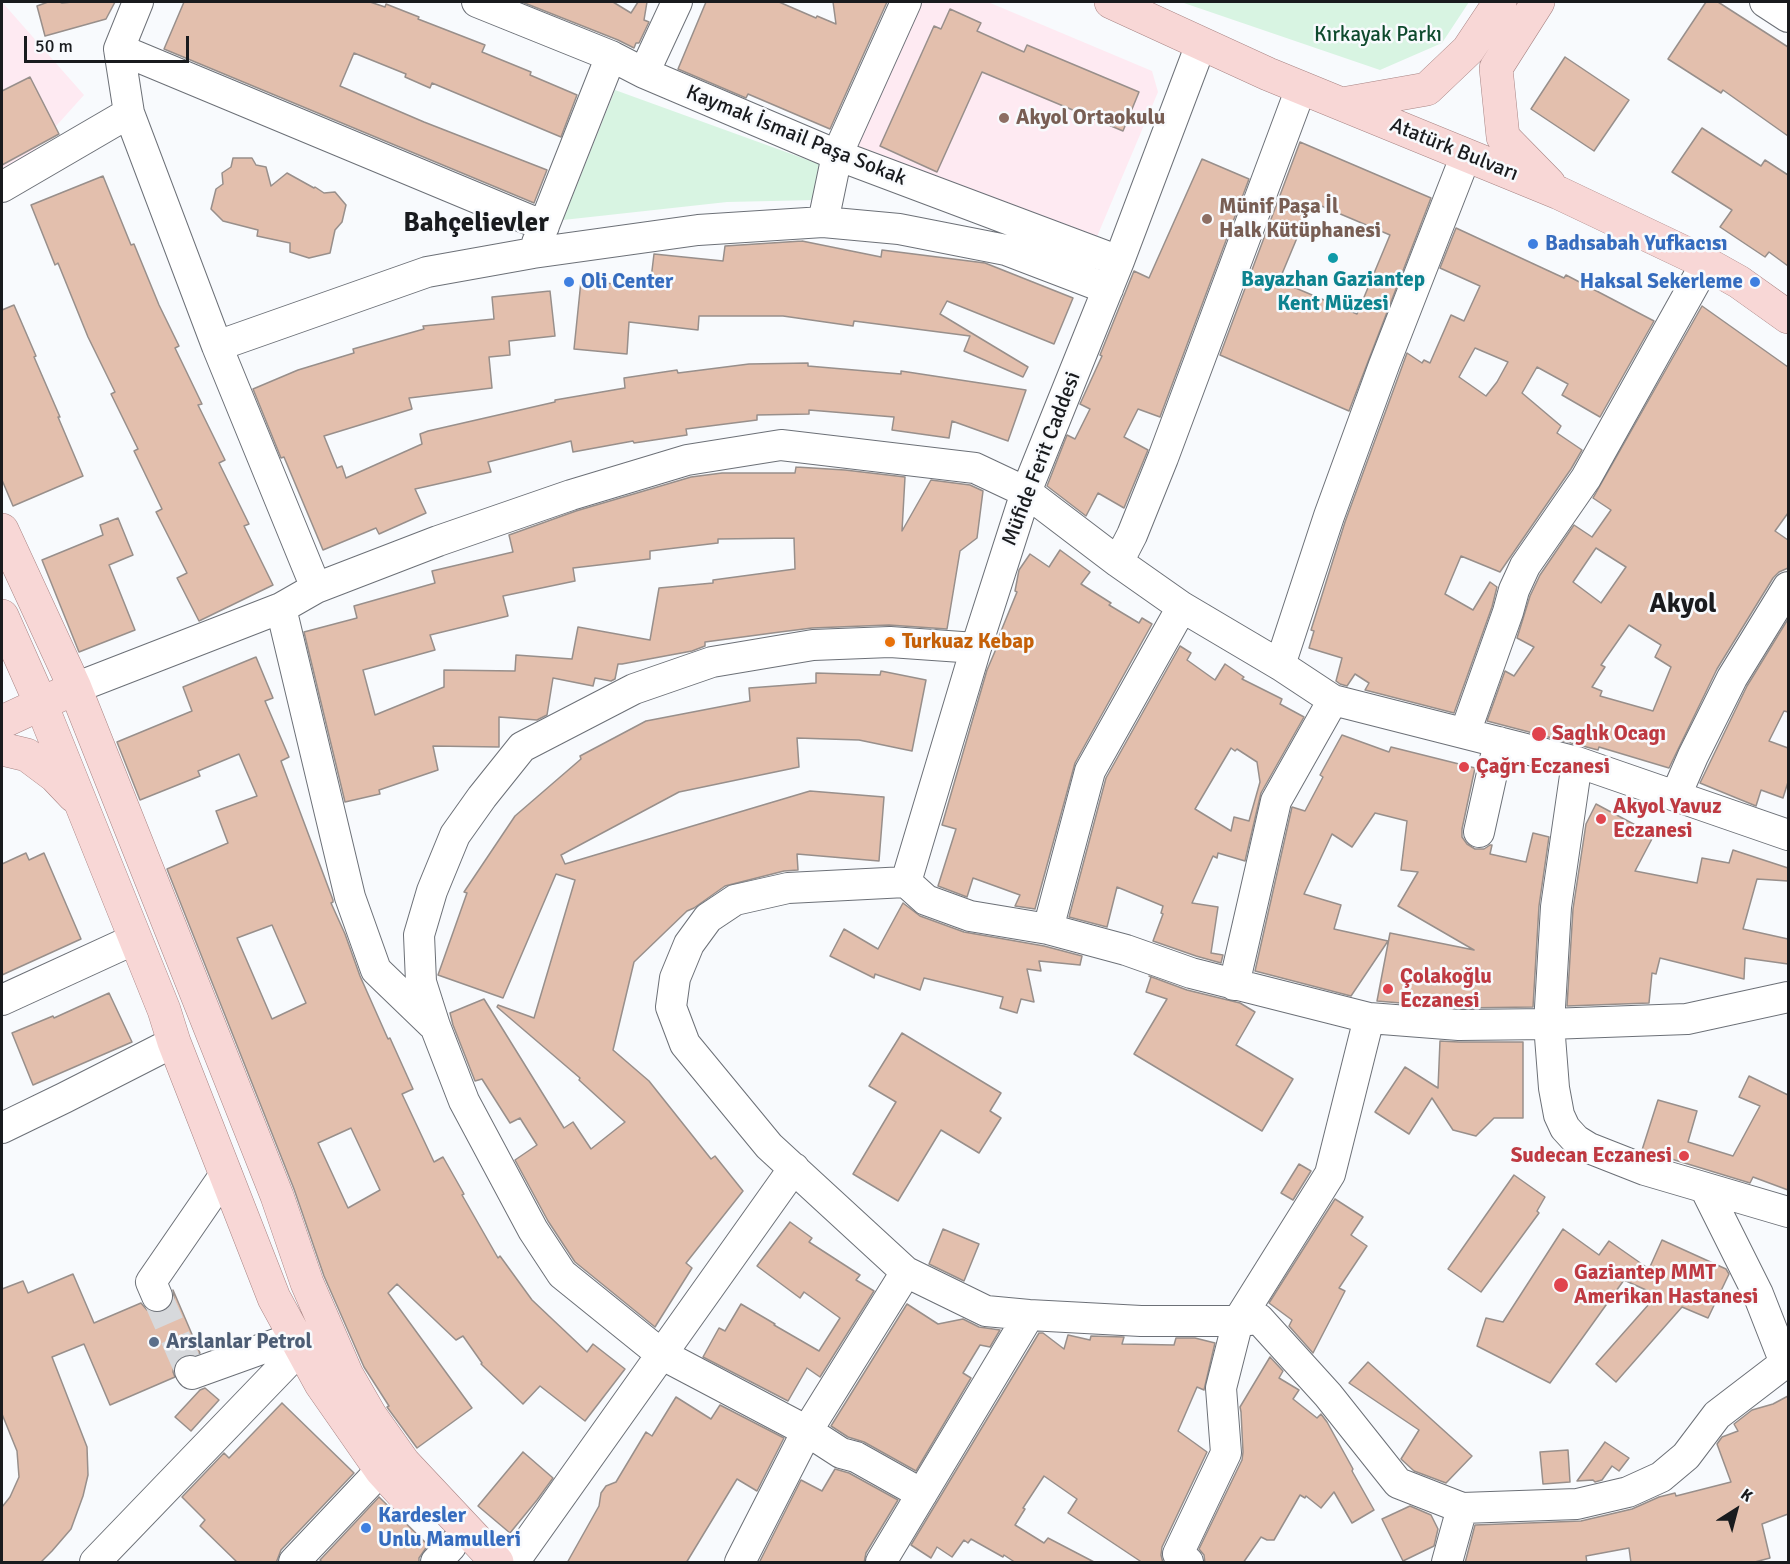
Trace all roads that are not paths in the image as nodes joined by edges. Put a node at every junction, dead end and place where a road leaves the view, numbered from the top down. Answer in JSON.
{"nodes":[{"id":1,"x":138,"y":2,"type":"edge"},
{"id":2,"x":477,"y":2,"type":"edge"},
{"id":3,"x":677,"y":2,"type":"edge"},
{"id":4,"x":906,"y":2,"type":"edge"},
{"id":5,"x":1500,"y":2,"type":"edge"},
{"id":6,"x":1538,"y":2,"type":"edge"},
{"id":7,"x":1765,"y":2,"type":"edge"},
{"id":8,"x":1120,"y":3,"type":"edge"},
{"id":9,"x":1788,"y":17,"type":"edge"},
{"id":10,"x":1201,"y":44,"type":"junction"},
{"id":11,"x":119,"y":49,"type":"junction"},
{"id":12,"x":611,"y":56,"type":"junction"},
{"id":13,"x":644,"y":73,"type":"junction"},
{"id":14,"x":1301,"y":88,"type":"junction"},
{"id":15,"x":1342,"y":104,"type":"junction"},
{"id":16,"x":129,"y":113,"type":"junction"},
{"id":17,"x":837,"y":155,"type":"junction"},
{"id":18,"x":1466,"y":155,"type":"junction"},
{"id":19,"x":2,"y":187,"type":"edge"},
{"id":20,"x":1559,"y":194,"type":"junction"},
{"id":21,"x":823,"y":222,"type":"junction"},
{"id":22,"x":544,"y":226,"type":"junction"},
{"id":23,"x":533,"y":253,"type":"junction"},
{"id":24,"x":1119,"y":261,"type":"junction"},
{"id":25,"x":1706,"y":263,"type":"junction"},
{"id":26,"x":1108,"y":289,"type":"junction"},
{"id":27,"x":1788,"y":317,"type":"edge"},
{"id":28,"x":217,"y":346,"type":"junction"},
{"id":29,"x":1026,"y":492,"type":"junction"},
{"id":30,"x":2,"y":530,"type":"edge"},
{"id":31,"x":1118,"y":562,"type":"junction"},
{"id":32,"x":1788,"y":587,"type":"edge"},
{"id":33,"x":316,"y":588,"type":"junction"},
{"id":34,"x":1182,"y":607,"type":"junction"},
{"id":35,"x":281,"y":608,"type":"junction"},
{"id":36,"x":2,"y":616,"type":"edge"},
{"id":37,"x":976,"y":648,"type":"junction"},
{"id":38,"x":1280,"y":665,"type":"junction"},
{"id":39,"x":75,"y":688,"type":"junction"},
{"id":40,"x":1333,"y":700,"type":"junction"},
{"id":41,"x":41,"y":704,"type":"junction"},
{"id":42,"x":2,"y":722,"type":"edge"},
{"id":43,"x":1465,"y":734,"type":"junction"},
{"id":44,"x":1499,"y":742,"type":"junction"},
{"id":45,"x":2,"y":749,"type":"edge"},
{"id":46,"x":1577,"y":762,"type":"junction"},
{"id":47,"x":1676,"y":795,"type":"junction"},
{"id":48,"x":80,"y":803,"type":"junction"},
{"id":49,"x":1479,"y":832,"type":"dead end"},
{"id":50,"x":1788,"y":835,"type":"edge"},
{"id":51,"x":906,"y":882,"type":"junction"},
{"id":52,"x":1048,"y":929,"type":"junction"},
{"id":53,"x":135,"y":939,"type":"junction"},
{"id":54,"x":1234,"y":985,"type":"junction"},
{"id":55,"x":1788,"y":997,"type":"edge"},
{"id":56,"x":2,"y":1000,"type":"edge"},
{"id":57,"x":1369,"y":1018,"type":"junction"},
{"id":58,"x":1550,"y":1024,"type":"junction"},
{"id":59,"x":435,"y":1026,"type":"junction"},
{"id":60,"x":174,"y":1042,"type":"junction"},
{"id":61,"x":2,"y":1128,"type":"edge"},
{"id":62,"x":794,"y":1168,"type":"junction"},
{"id":63,"x":226,"y":1173,"type":"junction"},
{"id":64,"x":1706,"y":1188,"type":"junction"},
{"id":65,"x":1788,"y":1212,"type":"edge"},
{"id":66,"x":906,"y":1272,"type":"junction"},
{"id":67,"x":157,"y":1296,"type":"tunnel mouth"},
{"id":68,"x":1029,"y":1315,"type":"junction"},
{"id":69,"x":1238,"y":1321,"type":"junction"},
{"id":70,"x":298,"y":1342,"type":"junction"},
{"id":71,"x":661,"y":1354,"type":"junction"},
{"id":72,"x":1787,"y":1364,"type":"edge"},
{"id":73,"x":190,"y":1371,"type":"dead end"},
{"id":74,"x":807,"y":1431,"type":"junction"},
{"id":75,"x":381,"y":1470,"type":"junction"},
{"id":76,"x":922,"y":1494,"type":"junction"},
{"id":77,"x":1462,"y":1509,"type":"junction"},
{"id":78,"x":452,"y":1557,"type":"edge"},
{"id":79,"x":95,"y":1563,"type":"edge"},
{"id":80,"x":294,"y":1563,"type":"edge"},
{"id":81,"x":497,"y":1563,"type":"edge"},
{"id":82,"x":514,"y":1563,"type":"edge"},
{"id":83,"x":740,"y":1563,"type":"edge"},
{"id":84,"x":881,"y":1563,"type":"edge"},
{"id":85,"x":1188,"y":1563,"type":"edge"},
{"id":86,"x":1447,"y":1563,"type":"edge"}],
"edges":[{"from":1,"to":11,"type":"street"},
{"from":2,"to":12,"type":"street","name":"Kaymak İsmail Paşa Sokak"},
{"from":3,"to":13,"type":"street"},
{"from":4,"to":17,"type":"street"},
{"from":5,"to":15,"type":"main road"},
{"from":6,"to":20,"type":"main road"},
{"from":7,"to":9,"type":"street"},
{"from":8,"to":10,"type":"main road","name":"Atatürk Bulvarı"},
{"from":10,"to":14,"type":"main road","name":"Atatürk Bulvarı"},
{"from":10,"to":24,"type":"street","name":"Müfide Ferit Caddesi"},
{"from":11,"to":16,"type":"street"},
{"from":11,"to":22,"type":"street"},
{"from":12,"to":13,"type":"street","name":"Kaymak İsmail Paşa Sokak"},
{"from":12,"to":22,"type":"street"},
{"from":13,"to":17,"type":"street","name":"Kaymak İsmail Paşa Sokak"},
{"from":14,"to":15,"type":"main road","name":"Atatürk Bulvarı"},
{"from":14,"to":31,"type":"street"},
{"from":15,"to":18,"type":"main road","name":"Atatürk Bulvarı"},
{"from":16,"to":19,"type":"street"},
{"from":16,"to":28,"type":"street"},
{"from":17,"to":21,"type":"street"},
{"from":17,"to":24,"type":"street","name":"Kaymak İsmail Paşa Sokak"},
{"from":18,"to":20,"type":"main road","name":"Atatürk Bulvarı"},
{"from":18,"to":38,"type":"street"},
{"from":20,"to":25,"type":"main road","name":"Atatürk Bulvarı"},
{"from":21,"to":23,"type":"street"},
{"from":21,"to":26,"type":"street"},
{"from":22,"to":23,"type":"street"},
{"from":23,"to":28,"type":"street"},
{"from":24,"to":26,"type":"street","name":"Müfide Ferit Caddesi"},
{"from":25,"to":27,"type":"main road","name":"Atatürk Bulvarı"},
{"from":25,"to":43,"type":"street"},
{"from":26,"to":29,"type":"street","name":"Müfide Ferit Caddesi"},
{"from":28,"to":33,"type":"street"},
{"from":29,"to":31,"type":"street"},
{"from":29,"to":33,"type":"street"},
{"from":29,"to":37,"type":"street","name":"Müfide Ferit Caddesi"},
{"from":30,"to":39,"type":"main road"},
{"from":31,"to":34,"type":"street"},
{"from":32,"to":47,"type":"street"},
{"from":33,"to":35,"type":"street"},
{"from":34,"to":38,"type":"street"},
{"from":34,"to":52,"type":"street"},
{"from":35,"to":39,"type":"street"},
{"from":35,"to":59,"type":"street"},
{"from":36,"to":41,"type":"main road"},
{"from":37,"to":51,"type":"street","name":"Müfide Ferit Caddesi"},
{"from":37,"to":59,"type":"street"},
{"from":38,"to":40,"type":"street"},
{"from":39,"to":41,"type":"main road"},
{"from":39,"to":81,"type":"main road"},
{"from":40,"to":43,"type":"street"},
{"from":40,"to":54,"type":"street"},
{"from":41,"to":42,"type":"main road"},
{"from":41,"to":48,"type":"main road"},
{"from":43,"to":44,"type":"street"},
{"from":44,"to":46,"type":"street"},
{"from":44,"to":49,"type":"street"},
{"from":45,"to":48,"type":"main road"},
{"from":46,"to":47,"type":"street"},
{"from":46,"to":58,"type":"street"},
{"from":47,"to":50,"type":"street"},
{"from":48,"to":53,"type":"main road"},
{"from":51,"to":52,"type":"street"},
{"from":51,"to":62,"type":"street"},
{"from":52,"to":54,"type":"street"},
{"from":53,"to":56,"type":"street"},
{"from":53,"to":60,"type":"main road"},
{"from":54,"to":57,"type":"street"},
{"from":55,"to":58,"type":"street"},
{"from":57,"to":58,"type":"street"},
{"from":57,"to":69,"type":"street"},
{"from":58,"to":64,"type":"street"},
{"from":59,"to":71,"type":"street"},
{"from":60,"to":61,"type":"street"},
{"from":60,"to":63,"type":"main road"},
{"from":62,"to":66,"type":"street"},
{"from":62,"to":71,"type":"street"},
{"from":63,"to":67,"type":"street"},
{"from":63,"to":70,"type":"main road"},
{"from":64,"to":65,"type":"street"},
{"from":64,"to":72,"type":"street"},
{"from":66,"to":68,"type":"street"},
{"from":66,"to":74,"type":"street"},
{"from":68,"to":69,"type":"street"},
{"from":68,"to":76,"type":"street"},
{"from":69,"to":77,"type":"street"},
{"from":69,"to":85,"type":"street"},
{"from":70,"to":73,"type":"street"},
{"from":70,"to":75,"type":"main road"},
{"from":70,"to":79,"type":"street"},
{"from":71,"to":74,"type":"street"},
{"from":71,"to":82,"type":"street"},
{"from":72,"to":77,"type":"street"},
{"from":74,"to":76,"type":"street"},
{"from":74,"to":83,"type":"street"},
{"from":75,"to":78,"type":"main road"},
{"from":75,"to":80,"type":"street"},
{"from":76,"to":84,"type":"street"},
{"from":77,"to":86,"type":"street"}]}
